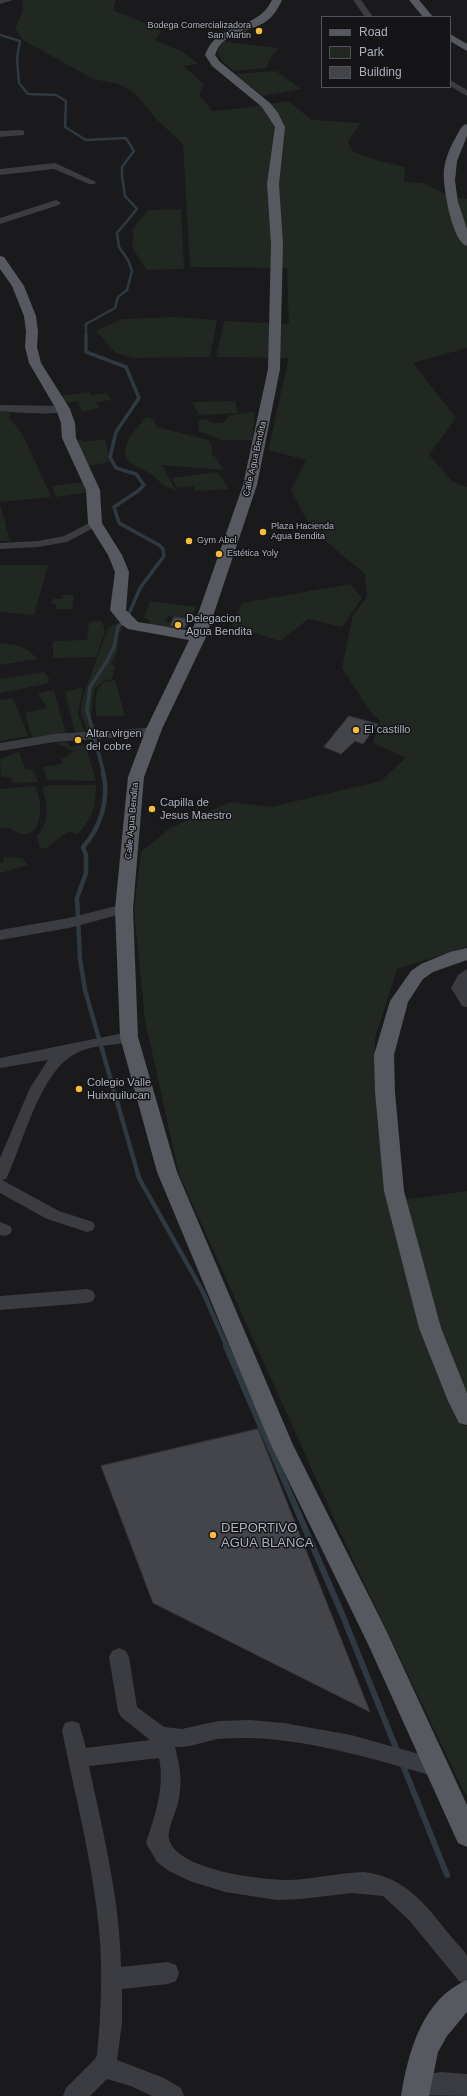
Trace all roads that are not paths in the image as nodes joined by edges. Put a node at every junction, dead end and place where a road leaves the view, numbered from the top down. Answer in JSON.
{"nodes":[{"id":1,"x":9,"y":0,"type":"edge"},
{"id":2,"x":277,"y":0,"type":"edge"},
{"id":3,"x":357,"y":0,"type":"edge"},
{"id":4,"x":414,"y":0,"type":"edge"},
{"id":5,"x":0,"y":2,"type":"edge"},
{"id":6,"x":369,"y":16,"type":"edge"},
{"id":7,"x":427,"y":16,"type":"edge"},
{"id":8,"x":451,"y":38,"type":"edge"},
{"id":9,"x":467,"y":48,"type":"edge"},
{"id":10,"x":451,"y":83,"type":"edge"},
{"id":11,"x":467,"y":94,"type":"edge"},
{"id":12,"x":467,"y":127,"type":"edge"},
{"id":13,"x":21,"y":133,"type":"dead end"},
{"id":14,"x":0,"y":134,"type":"edge"},
{"id":15,"x":0,"y":172,"type":"edge"},
{"id":16,"x":92,"y":182,"type":"dead end"},
{"id":17,"x":56,"y":203,"type":"dead end"},
{"id":18,"x":0,"y":221,"type":"edge"},
{"id":19,"x":467,"y":242,"type":"edge"},
{"id":20,"x":0,"y":260,"type":"edge"},
{"id":21,"x":0,"y":408,"type":"edge"},
{"id":22,"x":63,"y":409,"type":"junction"},
{"id":23,"x":95,"y":523,"type":"junction"},
{"id":24,"x":0,"y":546,"type":"edge"},
{"id":25,"x":198,"y":637,"type":"junction"},
{"id":26,"x":146,"y":732,"type":"dead end"},
{"id":27,"x":0,"y":747,"type":"edge"},
{"id":28,"x":124,"y":909,"type":"junction"},
{"id":29,"x":0,"y":935,"type":"edge"},
{"id":30,"x":467,"y":954,"type":"edge"},
{"id":31,"x":467,"y":974,"type":"edge"},
{"id":32,"x":467,"y":1002,"type":"edge"},
{"id":33,"x":129,"y":1037,"type":"junction"},
{"id":34,"x":67,"y":1051,"type":"junction"},
{"id":35,"x":0,"y":1063,"type":"edge"},
{"id":36,"x":0,"y":1175,"type":"edge"},
{"id":37,"x":0,"y":1186,"type":"edge"},
{"id":38,"x":87,"y":1226,"type":"dead end"},
{"id":39,"x":87,"y":1296,"type":"dead end"},
{"id":40,"x":0,"y":1303,"type":"edge"},
{"id":41,"x":467,"y":1416,"type":"edge"},
{"id":42,"x":118,"y":1657,"type":"dead end"},
{"id":43,"x":72,"y":1730,"type":"dead end"},
{"id":44,"x":162,"y":1742,"type":"junction"},
{"id":45,"x":77,"y":1758,"type":"junction"},
{"id":46,"x":438,"y":1768,"type":"junction"},
{"id":47,"x":467,"y":1834,"type":"edge"},
{"id":48,"x":168,"y":1973,"type":"dead end"},
{"id":49,"x":467,"y":1973,"type":"edge"},
{"id":50,"x":111,"y":1979,"type":"junction"},
{"id":51,"x":467,"y":1994,"type":"edge"},
{"id":52,"x":103,"y":2067,"type":"junction"},
{"id":53,"x":467,"y":2085,"type":"edge"},
{"id":54,"x":415,"y":2092,"type":"edge"},
{"id":55,"x":74,"y":2096,"type":"edge"},
{"id":56,"x":173,"y":2096,"type":"edge"}],
"edges":[{"from":1,"to":5,"type":"street"},
{"from":2,"to":25,"type":"main road","name":"Calle Agua Bendita"},
{"from":3,"to":6,"type":"street"},
{"from":4,"to":7,"type":"main road"},
{"from":8,"to":9,"type":"main road"},
{"from":10,"to":11,"type":"street"},
{"from":12,"to":19,"type":"main road"},
{"from":13,"to":14,"type":"street"},
{"from":15,"to":16,"type":"street"},
{"from":17,"to":18,"type":"street"},
{"from":20,"to":22,"type":"main road"},
{"from":21,"to":22,"type":"street"},
{"from":22,"to":23,"type":"main road"},
{"from":23,"to":24,"type":"street"},
{"from":23,"to":25,"type":"main road"},
{"from":25,"to":28,"type":"main road","name":"Calle Agua Bendita"},
{"from":26,"to":27,"type":"street"},
{"from":28,"to":29,"type":"street"},
{"from":28,"to":33,"type":"main road","name":"Calle Agua Bendita"},
{"from":30,"to":41,"type":"main road"},
{"from":31,"to":32,"type":"street"},
{"from":33,"to":34,"type":"street"},
{"from":33,"to":46,"type":"main road","name":"Calle Agua Bendita"},
{"from":34,"to":35,"type":"street"},
{"from":34,"to":36,"type":"street"},
{"from":37,"to":38,"type":"street"},
{"from":39,"to":40,"type":"street"},
{"from":42,"to":44,"type":"street"},
{"from":43,"to":45,"type":"street"},
{"from":44,"to":45,"type":"street"},
{"from":44,"to":46,"type":"street"},
{"from":44,"to":49,"type":"street"},
{"from":45,"to":50,"type":"street"},
{"from":46,"to":47,"type":"main road","name":"Calle Agua Bendita"},
{"from":48,"to":50,"type":"street"},
{"from":50,"to":52,"type":"street"},
{"from":51,"to":54,"type":"main road"},
{"from":52,"to":55,"type":"street"},
{"from":52,"to":56,"type":"street"},
{"from":53,"to":54,"type":"street"}]}
